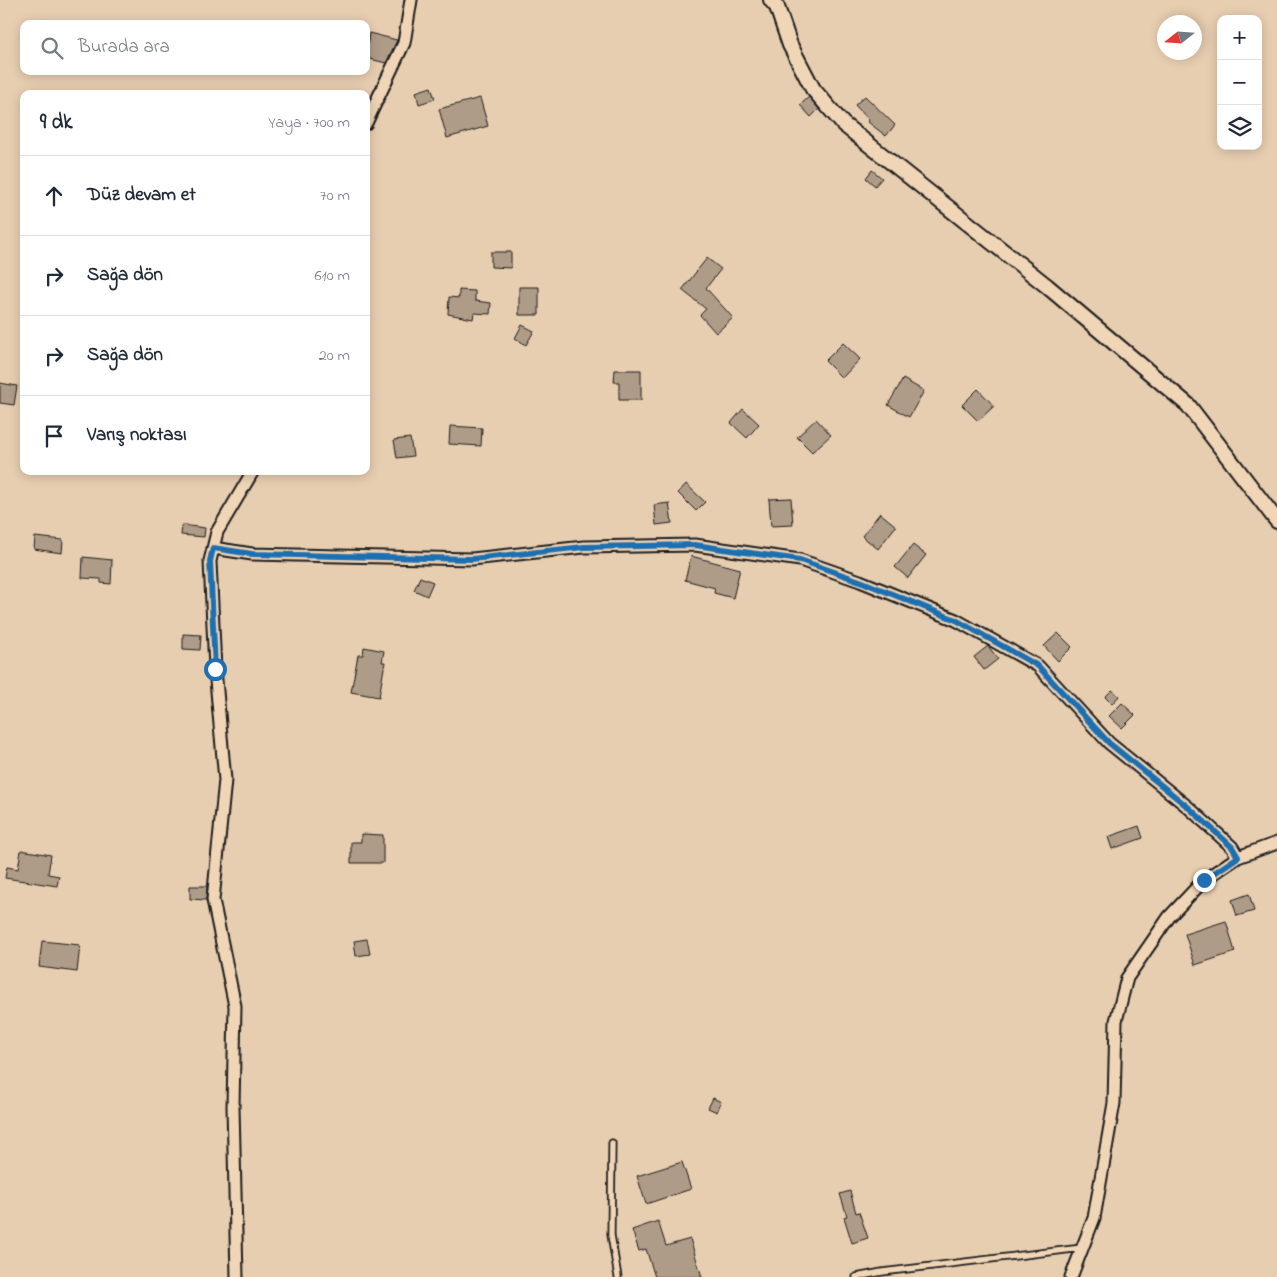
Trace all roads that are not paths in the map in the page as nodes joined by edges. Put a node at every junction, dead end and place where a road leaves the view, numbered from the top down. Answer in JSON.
{"nodes":[{"id":1,"x":411,"y":0,"type":"edge"},
{"id":2,"x":771,"y":0,"type":"edge"},
{"id":3,"x":370,"y":115,"type":"edge"},
{"id":4,"x":250,"y":475,"type":"edge"},
{"id":5,"x":1277,"y":521,"type":"edge"},
{"id":6,"x":213,"y":548,"type":"junction"},
{"id":7,"x":1277,"y":843,"type":"edge"},
{"id":8,"x":1238,"y":857,"type":"junction"},
{"id":9,"x":612,"y":1143,"type":"dead end"},
{"id":10,"x":1082,"y":1248,"type":"junction"},
{"id":11,"x":237,"y":1277,"type":"edge"},
{"id":12,"x":618,"y":1277,"type":"edge"},
{"id":13,"x":856,"y":1277,"type":"edge"},
{"id":14,"x":1070,"y":1277,"type":"edge"}],
"edges":[{"from":1,"to":3,"type":"street"},
{"from":2,"to":5,"type":"street"},
{"from":4,"to":6,"type":"street"},
{"from":6,"to":8,"type":"street"},
{"from":6,"to":11,"type":"street"},
{"from":7,"to":8,"type":"street"},
{"from":8,"to":10,"type":"street"},
{"from":9,"to":12,"type":"lane"},
{"from":10,"to":13,"type":"lane"},
{"from":10,"to":14,"type":"street"}]}
